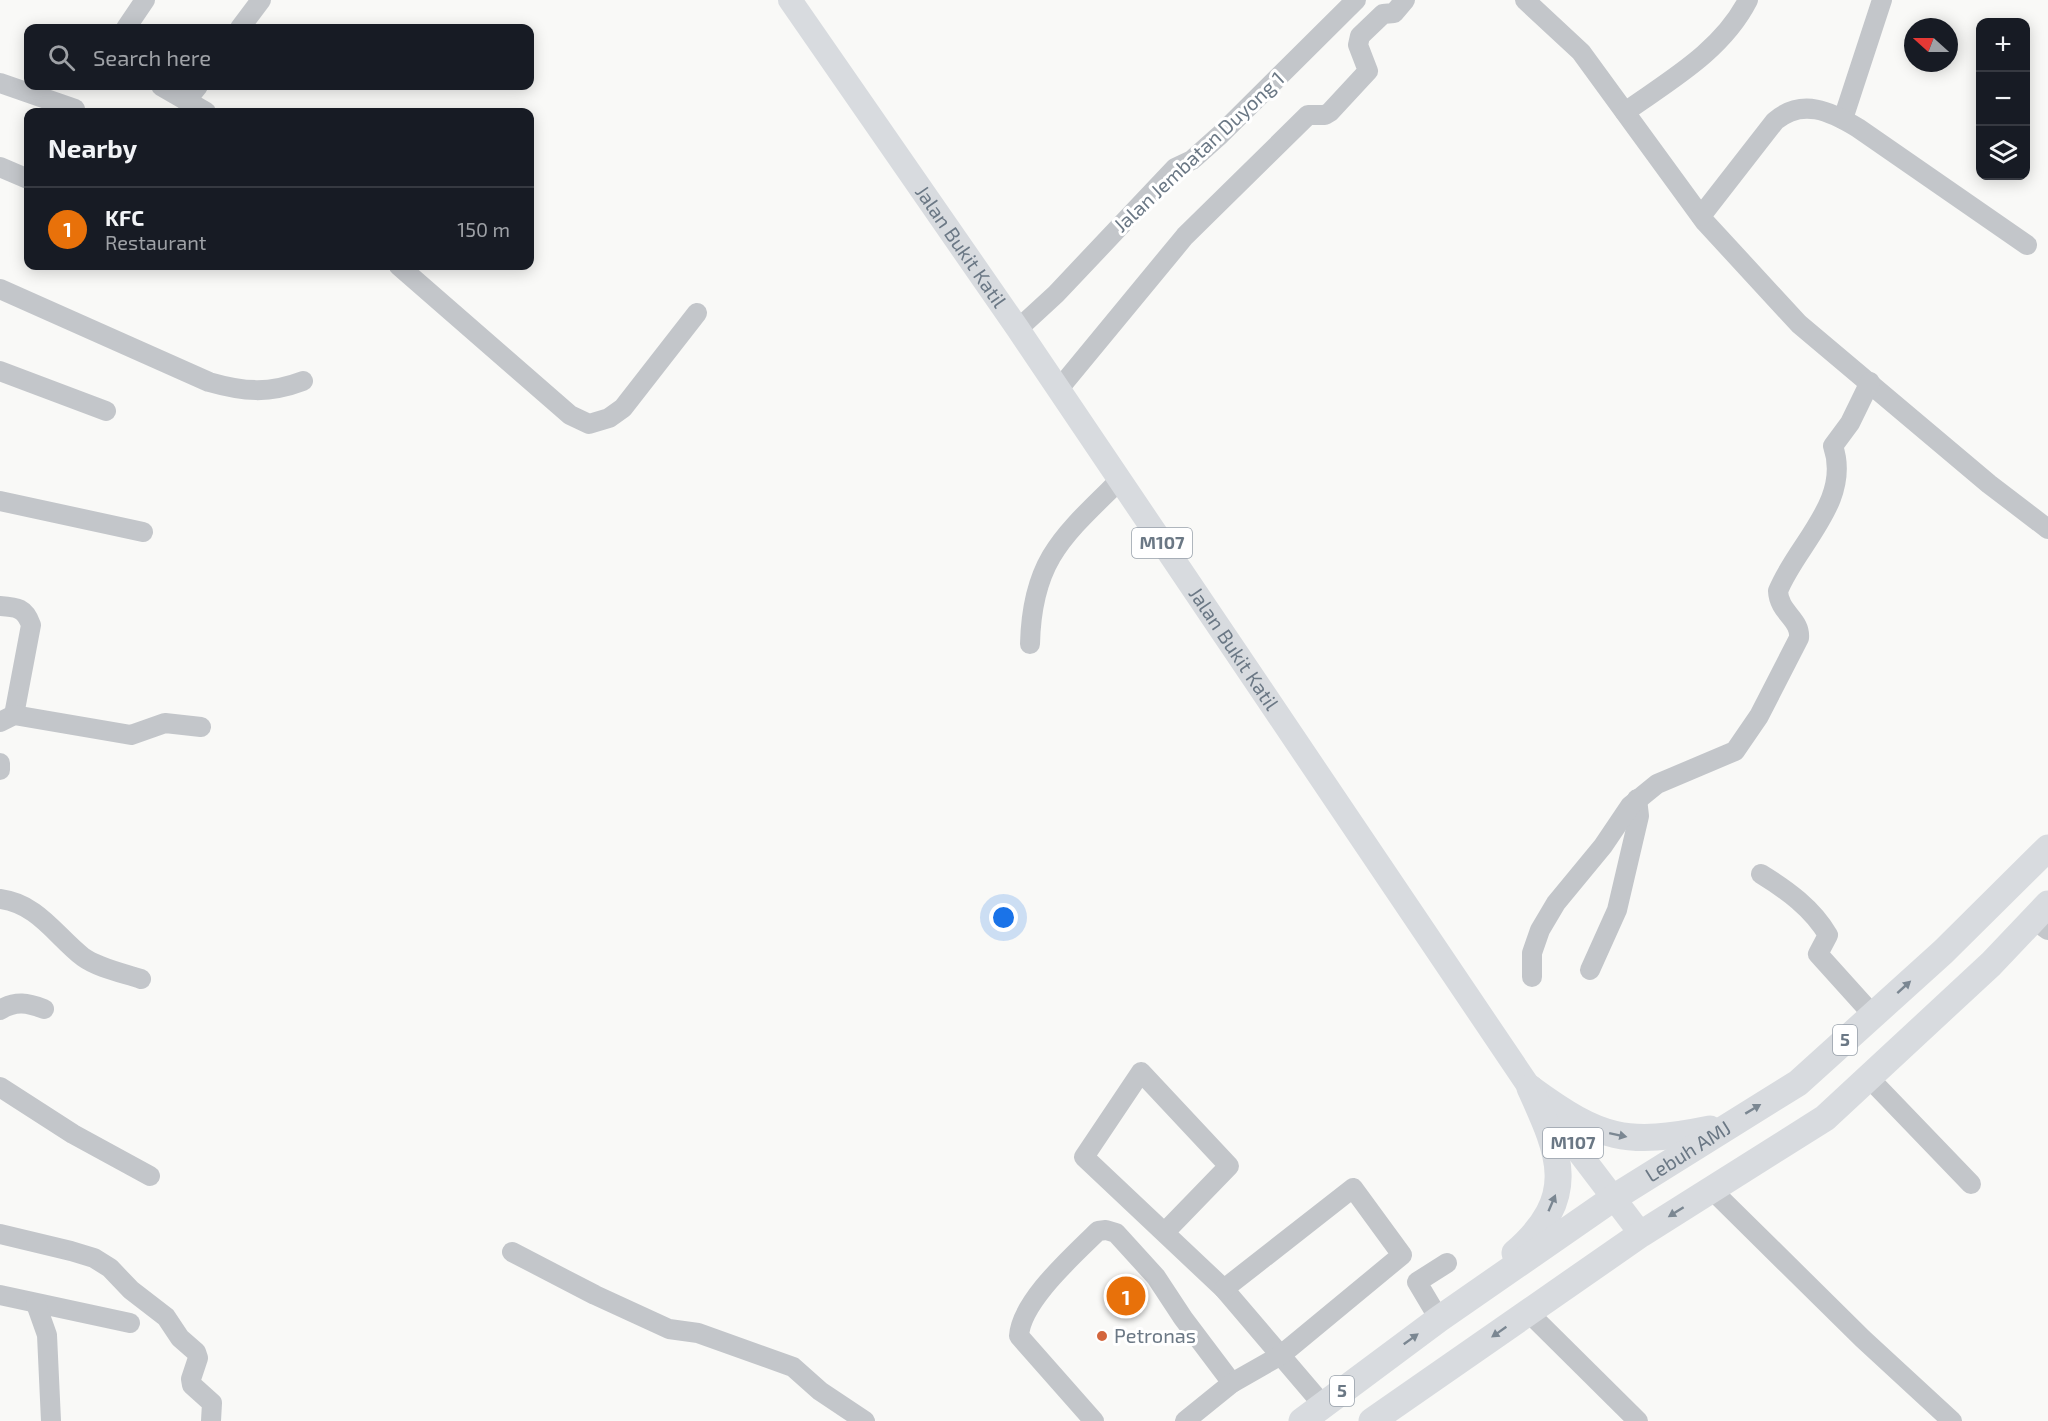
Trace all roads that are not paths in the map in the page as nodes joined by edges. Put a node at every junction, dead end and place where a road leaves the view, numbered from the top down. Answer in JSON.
{"nodes":[{"id":1,"x":145,"y":0,"type":"edge"},
{"id":2,"x":261,"y":0,"type":"edge"},
{"id":3,"x":790,"y":0,"type":"edge"},
{"id":4,"x":1356,"y":0,"type":"edge"},
{"id":5,"x":1405,"y":0,"type":"edge"},
{"id":6,"x":1525,"y":0,"type":"edge"},
{"id":7,"x":1748,"y":0,"type":"edge"},
{"id":8,"x":1882,"y":0,"type":"edge"},
{"id":9,"x":129,"y":24,"type":"edge"},
{"id":10,"x":243,"y":24,"type":"edge"},
{"id":11,"x":0,"y":83,"type":"edge"},
{"id":12,"x":192,"y":93,"type":"edge"},
{"id":13,"x":69,"y":108,"type":"edge"},
{"id":14,"x":203,"y":108,"type":"edge"},
{"id":15,"x":1625,"y":112,"type":"junction"},
{"id":16,"x":1843,"y":119,"type":"junction"},
{"id":17,"x":0,"y":167,"type":"edge"},
{"id":18,"x":24,"y":177,"type":"edge"},
{"id":19,"x":1701,"y":216,"type":"junction"},
{"id":20,"x":2027,"y":245,"type":"dead end"},
{"id":21,"x":404,"y":270,"type":"edge"},
{"id":22,"x":0,"y":289,"type":"edge"},
{"id":23,"x":697,"y":313,"type":"dead end"},
{"id":24,"x":1018,"y":329,"type":"junction"},
{"id":25,"x":0,"y":371,"type":"edge"},
{"id":26,"x":303,"y":381,"type":"dead end"},
{"id":27,"x":1870,"y":382,"type":"junction"},
{"id":28,"x":1058,"y":390,"type":"junction"},
{"id":29,"x":106,"y":411,"type":"dead end"},
{"id":30,"x":1120,"y":480,"type":"junction"},
{"id":31,"x":0,"y":501,"type":"edge"},
{"id":32,"x":2048,"y":529,"type":"edge"},
{"id":33,"x":143,"y":532,"type":"dead end"},
{"id":34,"x":0,"y":606,"type":"edge"},
{"id":35,"x":1030,"y":644,"type":"dead end"},
{"id":36,"x":7,"y":718,"type":"edge"},
{"id":37,"x":201,"y":727,"type":"dead end"},
{"id":38,"x":0,"y":763,"type":"edge"},
{"id":39,"x":0,"y":770,"type":"edge"},
{"id":40,"x":1637,"y":799,"type":"junction"},
{"id":41,"x":2048,"y":848,"type":"edge"},
{"id":42,"x":1761,"y":874,"type":"dead end"},
{"id":43,"x":0,"y":899,"type":"edge"},
{"id":44,"x":2044,"y":919,"type":"edge"},
{"id":45,"x":1590,"y":969,"type":"dead end"},
{"id":46,"x":1532,"y":977,"type":"dead end"},
{"id":47,"x":141,"y":979,"type":"dead end"},
{"id":48,"x":44,"y":1009,"type":"dead end"},
{"id":49,"x":0,"y":1010,"type":"edge"},
{"id":50,"x":1873,"y":1015,"type":"junction"},
{"id":51,"x":1869,"y":1078,"type":"junction"},
{"id":52,"x":0,"y":1087,"type":"edge"},
{"id":53,"x":1530,"y":1088,"type":"junction"},
{"id":54,"x":1726,"y":1125,"type":"junction"},
{"id":55,"x":150,"y":1176,"type":"dead end"},
{"id":56,"x":1971,"y":1184,"type":"dead end"},
{"id":57,"x":1712,"y":1190,"type":"junction"},
{"id":58,"x":1615,"y":1197,"type":"junction"},
{"id":59,"x":1165,"y":1232,"type":"junction"},
{"id":60,"x":0,"y":1234,"type":"edge"},
{"id":61,"x":1641,"y":1234,"type":"junction"},
{"id":62,"x":512,"y":1252,"type":"dead end"},
{"id":63,"x":1447,"y":1263,"type":"dead end"},
{"id":64,"x":1224,"y":1288,"type":"junction"},
{"id":65,"x":0,"y":1295,"type":"edge"},
{"id":66,"x":36,"y":1304,"type":"junction"},
{"id":67,"x":1528,"y":1312,"type":"junction"},
{"id":68,"x":1439,"y":1319,"type":"junction"},
{"id":69,"x":130,"y":1323,"type":"dead end"},
{"id":70,"x":1281,"y":1355,"type":"junction"},
{"id":71,"x":1232,"y":1383,"type":"junction"},
{"id":72,"x":1312,"y":1413,"type":"edge"},
{"id":73,"x":1380,"y":1418,"type":"edge"},
{"id":74,"x":51,"y":1421,"type":"edge"},
{"id":75,"x":211,"y":1421,"type":"edge"},
{"id":76,"x":865,"y":1421,"type":"edge"},
{"id":77,"x":1094,"y":1421,"type":"edge"},
{"id":78,"x":1185,"y":1421,"type":"edge"},
{"id":79,"x":1638,"y":1421,"type":"edge"},
{"id":80,"x":1952,"y":1421,"type":"edge"}],
"edges":[{"from":1,"to":9,"type":"street"},
{"from":2,"to":10,"type":"street"},
{"from":3,"to":24,"type":"main road","name":"Jalan Bukit Katil","number":"M107"},
{"from":4,"to":24,"type":"street","name":"Jalan Jembatan Duyong 1"},
{"from":5,"to":28,"type":"street"},
{"from":6,"to":15,"type":"street"},
{"from":7,"to":15,"type":"street"},
{"from":8,"to":16,"type":"street"},
{"from":11,"to":13,"type":"street"},
{"from":12,"to":14,"type":"street"},
{"from":15,"to":19,"type":"street"},
{"from":16,"to":19,"type":"street"},
{"from":16,"to":20,"type":"street"},
{"from":17,"to":18,"type":"street"},
{"from":19,"to":27,"type":"street"},
{"from":21,"to":23,"type":"street"},
{"from":22,"to":26,"type":"street"},
{"from":24,"to":28,"type":"main road","name":"Jalan Bukit Katil","number":"M107"},
{"from":25,"to":29,"type":"street"},
{"from":27,"to":32,"type":"street"},
{"from":27,"to":40,"type":"street"},
{"from":28,"to":30,"type":"main road","name":"Jalan Bukit Katil","number":"M107"},
{"from":30,"to":35,"type":"street"},
{"from":30,"to":53,"type":"main road","name":"Jalan Bukit Katil","number":"M107"},
{"from":31,"to":33,"type":"street"},
{"from":34,"to":36,"type":"street"},
{"from":36,"to":37,"type":"street"},
{"from":38,"to":39,"type":"street"},
{"from":40,"to":45,"type":"street"},
{"from":40,"to":46,"type":"street"},
{"from":50,"to":41,"type":"highway","name":"Lebuh AMJ","number":"5","one_way":true},
{"from":42,"to":50,"type":"street"},
{"from":43,"to":47,"type":"street"},
{"from":44,"to":51,"type":"highway","number":"5"},
{"from":48,"to":49,"type":"street"},
{"from":54,"to":50,"type":"highway","name":"Lebuh AMJ","number":"5","one_way":true},
{"from":51,"to":56,"type":"street"},
{"from":51,"to":57,"type":"highway","number":"5"},
{"from":52,"to":55,"type":"street"},
{"from":53,"to":54,"type":"highway","one_way":true},
{"from":53,"to":58,"type":"main road","name":"Jalan Bukit Katil","number":"M107"},
{"from":68,"to":53,"type":"highway","one_way":true},
{"from":54,"to":58,"type":"highway","name":"Lebuh AMJ","number":"5"},
{"from":57,"to":61,"type":"highway","number":"5","one_way":true},
{"from":57,"to":80,"type":"street"},
{"from":58,"to":61,"type":"main road","name":"Jalan Bukit Katil","number":"M107"},
{"from":58,"to":68,"type":"highway","name":"Lebuh AMJ","number":"5"},
{"from":59,"to":59,"type":"street"},
{"from":59,"to":64,"type":"street"},
{"from":60,"to":75,"type":"street"},
{"from":61,"to":67,"type":"highway","number":"5"},
{"from":62,"to":76,"type":"street"},
{"from":63,"to":68,"type":"street"},
{"from":64,"to":70,"type":"street"},
{"from":64,"to":70,"type":"street"},
{"from":65,"to":66,"type":"street"},
{"from":66,"to":69,"type":"street"},
{"from":66,"to":74,"type":"street"},
{"from":67,"to":73,"type":"highway","number":"5","one_way":true},
{"from":67,"to":79,"type":"street"},
{"from":72,"to":68,"type":"highway","name":"Lebuh AMJ","number":"5","one_way":true},
{"from":70,"to":71,"type":"street"},
{"from":70,"to":72,"type":"street"},
{"from":71,"to":77,"type":"street"},
{"from":71,"to":78,"type":"street"}]}
